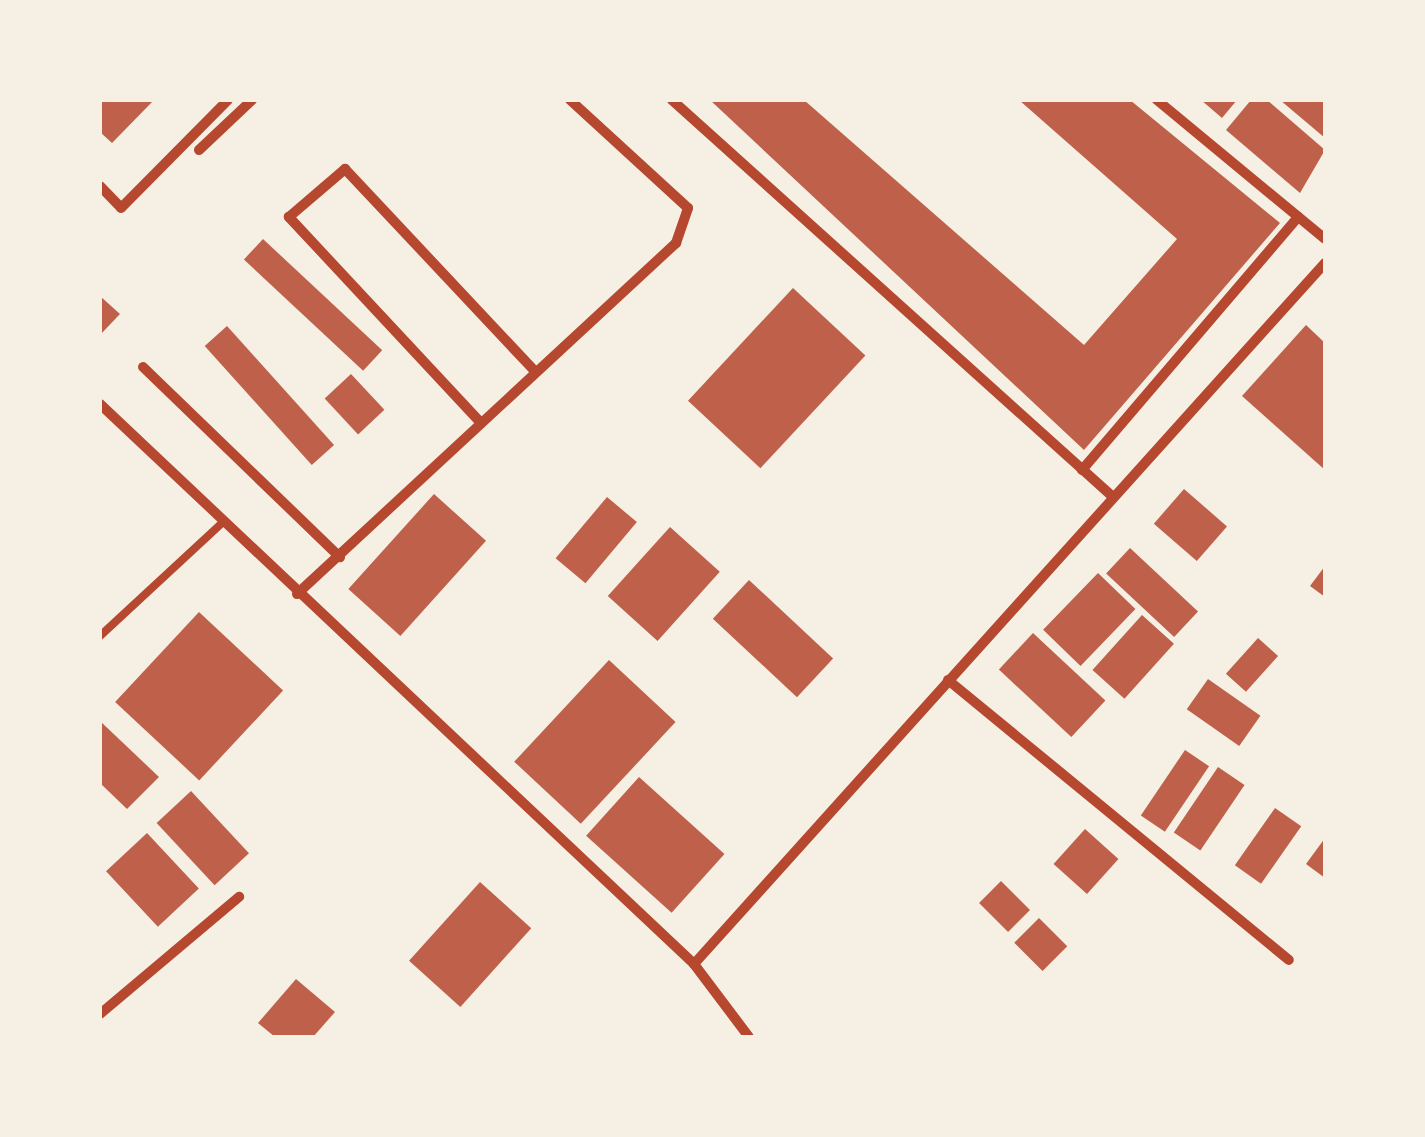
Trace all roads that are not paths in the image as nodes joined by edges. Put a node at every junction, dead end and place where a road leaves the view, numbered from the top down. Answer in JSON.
{"nodes":[{"id":1,"x":228,"y":100,"type":"edge"},
{"id":2,"x":252,"y":100,"type":"edge"},
{"id":3,"x":570,"y":100,"type":"edge"},
{"id":4,"x":672,"y":100,"type":"edge"},
{"id":5,"x":1157,"y":100,"type":"edge"},
{"id":6,"x":199,"y":150,"type":"dead end"},
{"id":7,"x":100,"y":186,"type":"edge"},
{"id":8,"x":1298,"y":217,"type":"junction"},
{"id":9,"x":1325,"y":239,"type":"edge"},
{"id":10,"x":1325,"y":263,"type":"edge"},
{"id":11,"x":143,"y":367,"type":"dead end"},
{"id":12,"x":535,"y":371,"type":"junction"},
{"id":13,"x":100,"y":404,"type":"edge"},
{"id":14,"x":482,"y":423,"type":"junction"},
{"id":15,"x":1082,"y":470,"type":"junction"},
{"id":16,"x":1113,"y":498,"type":"junction"},
{"id":17,"x":221,"y":524,"type":"junction"},
{"id":18,"x":340,"y":557,"type":"junction"},
{"id":19,"x":296,"y":594,"type":"junction"},
{"id":20,"x":100,"y":636,"type":"edge"},
{"id":21,"x":948,"y":680,"type":"junction"},
{"id":22,"x":238,"y":897,"type":"dead end"},
{"id":23,"x":1288,"y":960,"type":"dead end"},
{"id":24,"x":694,"y":964,"type":"junction"},
{"id":25,"x":100,"y":1014,"type":"edge"},
{"id":26,"x":749,"y":1037,"type":"edge"}],
"edges":[{"from":1,"to":7,"type":"street"},
{"from":2,"to":6,"type":"street"},
{"from":3,"to":12,"type":"street"},
{"from":4,"to":15,"type":"street"},
{"from":5,"to":8,"type":"street"},
{"from":8,"to":9,"type":"street"},
{"from":8,"to":15,"type":"street"},
{"from":10,"to":16,"type":"street"},
{"from":11,"to":18,"type":"street"},
{"from":12,"to":14,"type":"street"},
{"from":12,"to":14,"type":"street"},
{"from":13,"to":17,"type":"street"},
{"from":14,"to":18,"type":"street"},
{"from":15,"to":16,"type":"street"},
{"from":16,"to":21,"type":"street"},
{"from":17,"to":19,"type":"street"},
{"from":17,"to":20,"type":"lane"},
{"from":18,"to":19,"type":"street"},
{"from":19,"to":24,"type":"street"},
{"from":21,"to":23,"type":"street"},
{"from":21,"to":24,"type":"street"},
{"from":22,"to":25,"type":"street"},
{"from":24,"to":26,"type":"street"}]}
